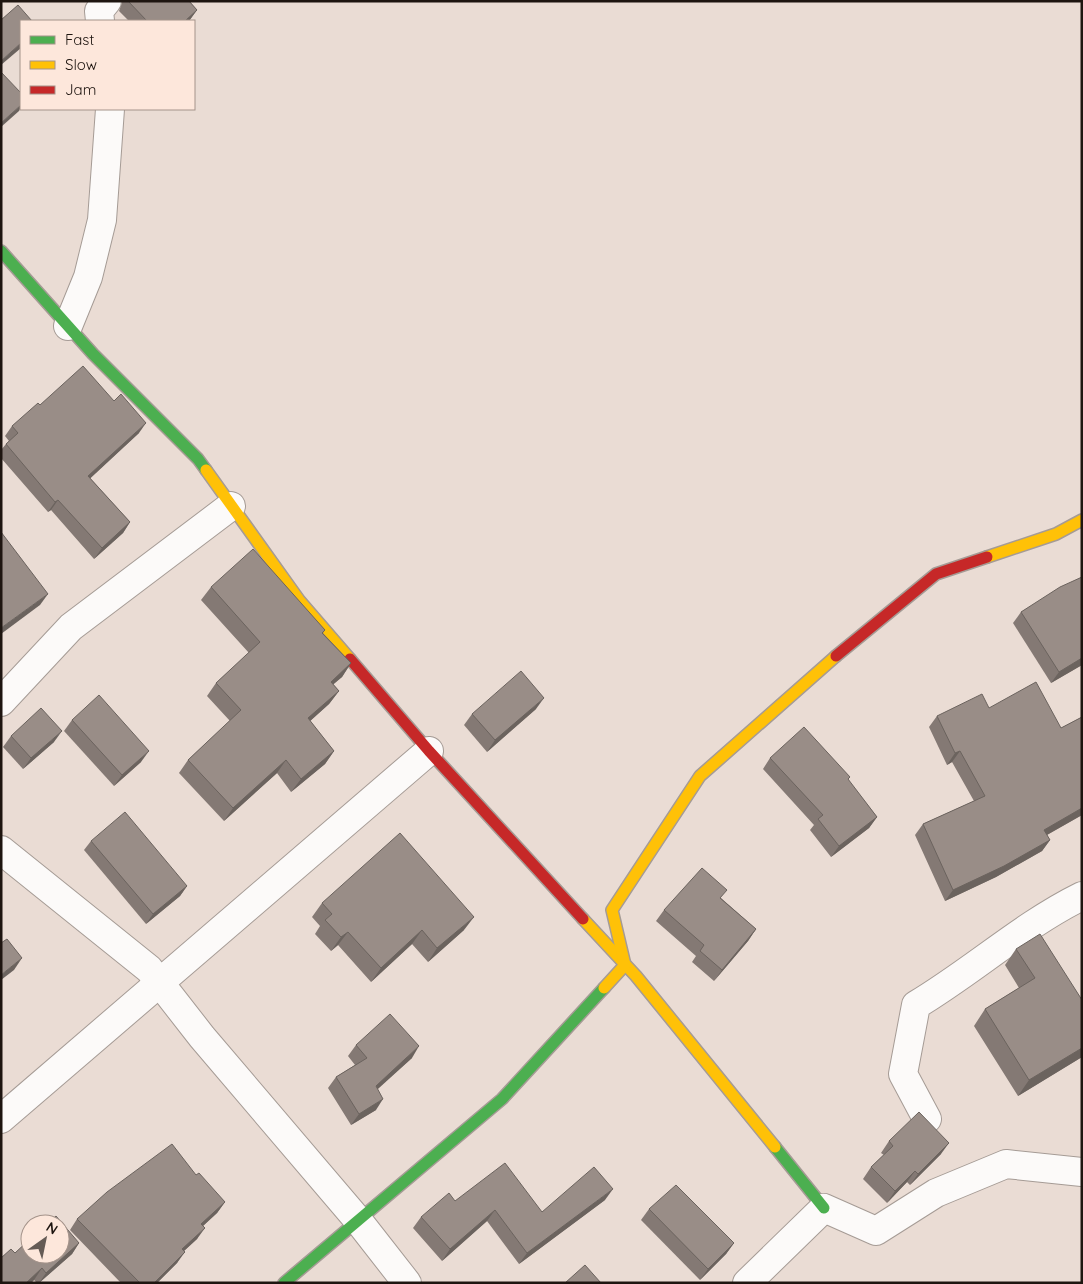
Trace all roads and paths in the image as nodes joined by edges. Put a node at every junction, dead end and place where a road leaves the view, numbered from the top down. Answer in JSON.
{"nodes":[{"id":1,"x":107,"y":1,"type":"edge"},
{"id":2,"x":100,"y":20,"type":"edge"},
{"id":3,"x":110,"y":110,"type":"edge"},
{"id":4,"x":3,"y":256,"type":"edge"},
{"id":5,"x":68,"y":326,"type":"junction"},
{"id":6,"x":231,"y":506,"type":"junction"},
{"id":7,"x":1082,"y":520,"type":"edge"},
{"id":8,"x":1,"y":702,"type":"edge"},
{"id":9,"x":429,"y":751,"type":"junction"},
{"id":10,"x":1,"y":850,"type":"edge"},
{"id":11,"x":1082,"y":896,"type":"edge"},
{"id":12,"x":625,"y":964,"type":"junction"},
{"id":13,"x":159,"y":982,"type":"junction"},
{"id":14,"x":1,"y":1118,"type":"edge"},
{"id":15,"x":927,"y":1119,"type":"edge"},
{"id":16,"x":1082,"y":1172,"type":"edge"},
{"id":17,"x":824,"y":1208,"type":"junction"},
{"id":18,"x":357,"y":1219,"type":"junction"},
{"id":19,"x":284,"y":1283,"type":"edge"},
{"id":20,"x":407,"y":1283,"type":"edge"},
{"id":21,"x":747,"y":1283,"type":"edge"}],
"edges":[{"from":1,"to":2,"type":"street"},
{"from":3,"to":5,"type":"street"},
{"from":4,"to":5,"type":"street"},
{"from":5,"to":6,"type":"street"},
{"from":6,"to":8,"type":"street"},
{"from":6,"to":9,"type":"street"},
{"from":7,"to":12,"type":"street"},
{"from":9,"to":12,"type":"street"},
{"from":9,"to":13,"type":"street"},
{"from":10,"to":13,"type":"street"},
{"from":11,"to":15,"type":"street"},
{"from":12,"to":17,"type":"street"},
{"from":12,"to":18,"type":"street"},
{"from":13,"to":14,"type":"street"},
{"from":13,"to":18,"type":"street"},
{"from":16,"to":17,"type":"street"},
{"from":17,"to":21,"type":"street"},
{"from":18,"to":19,"type":"street"},
{"from":18,"to":20,"type":"street"}]}
